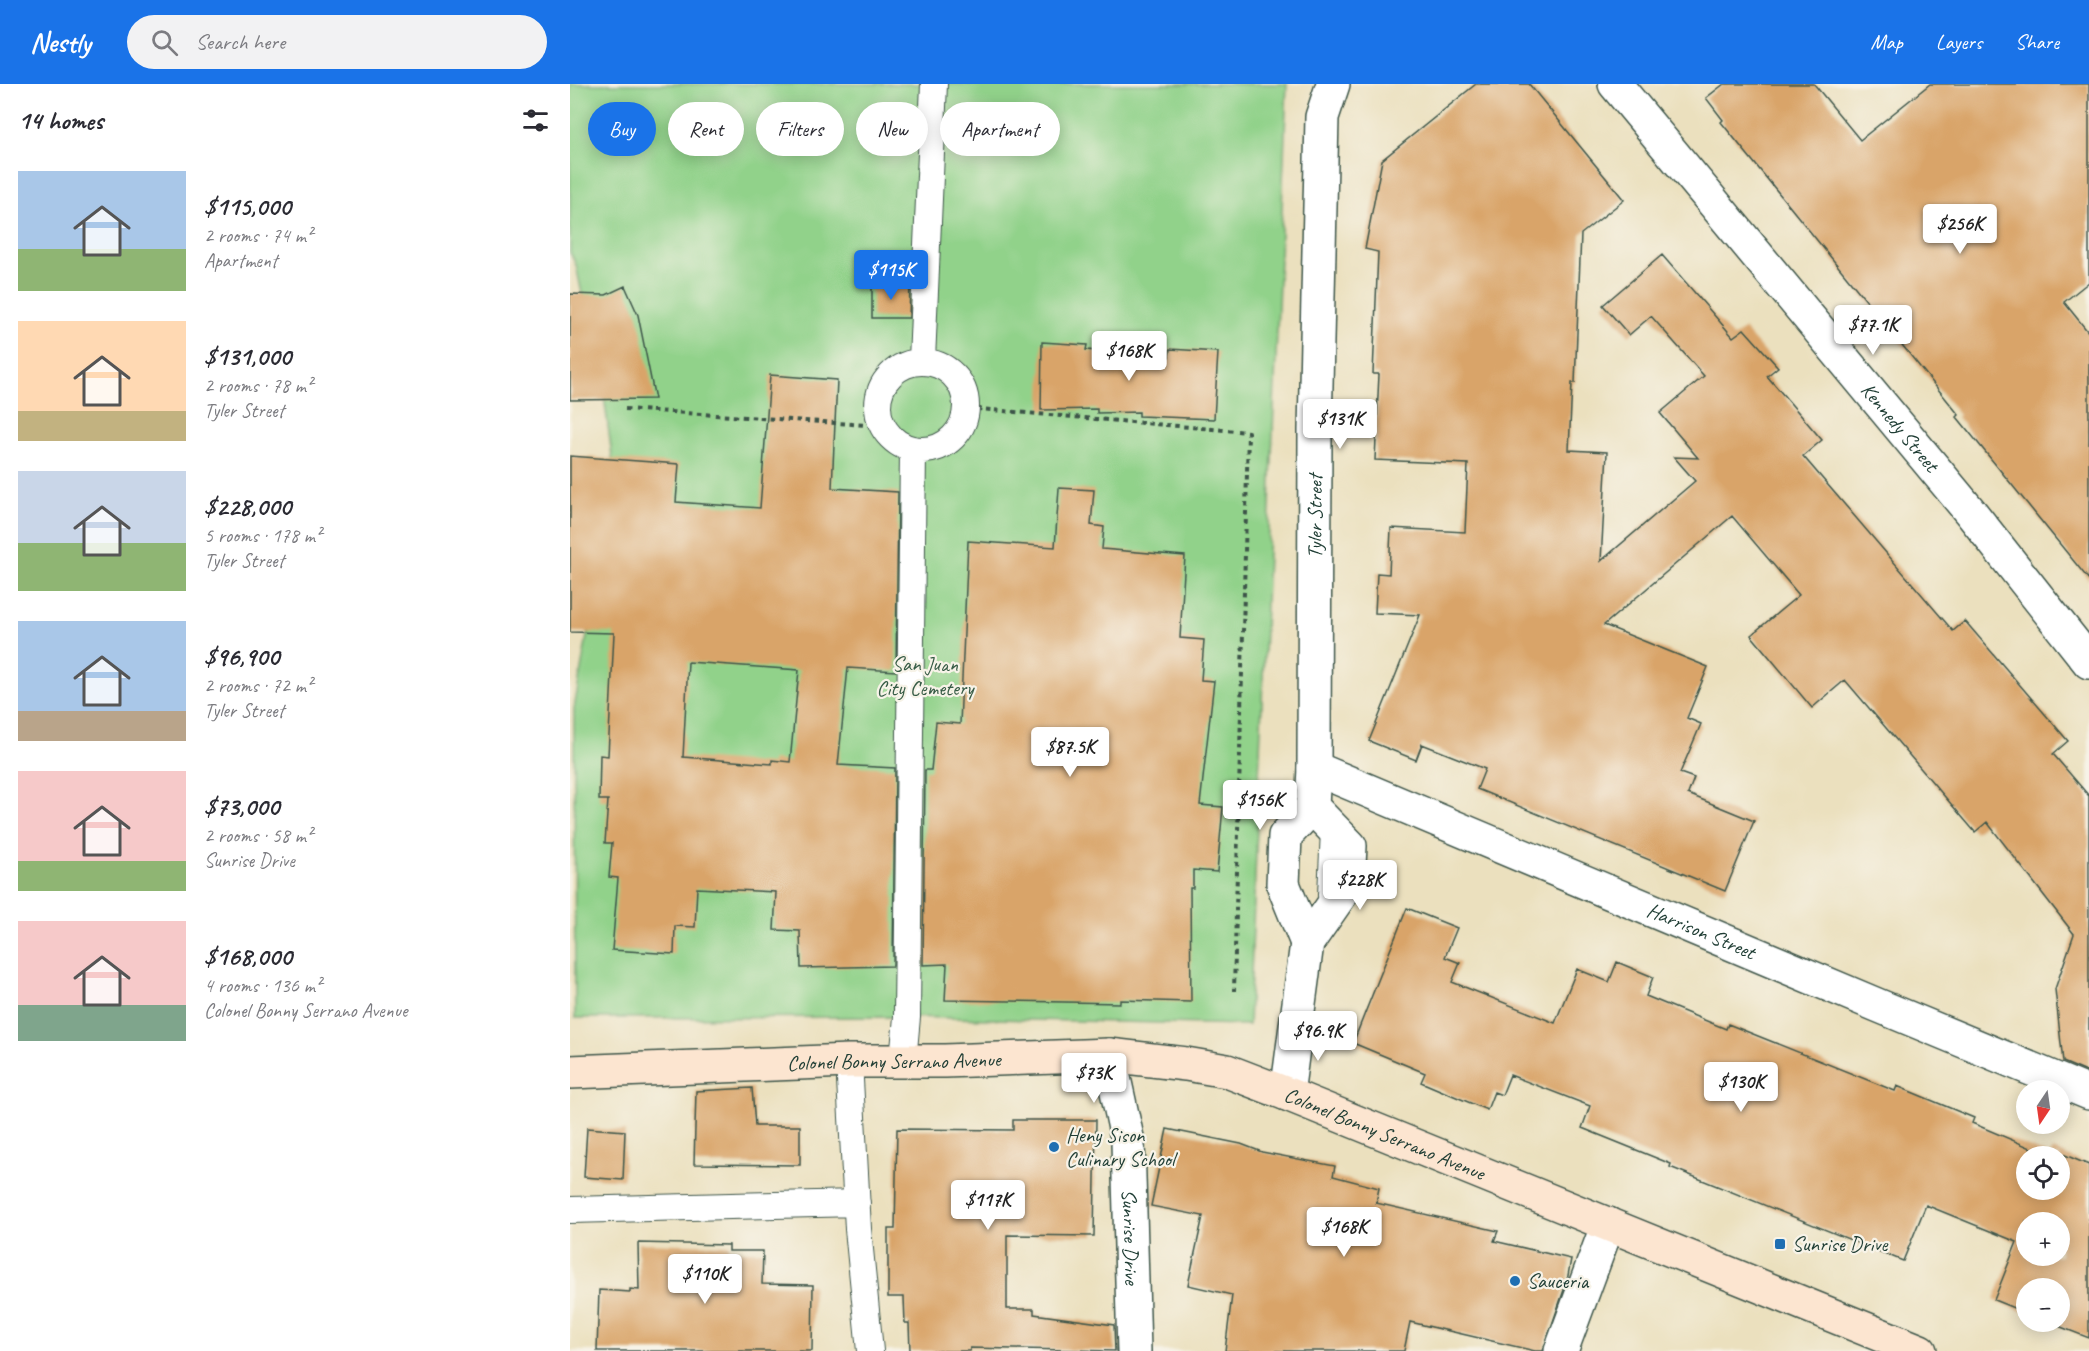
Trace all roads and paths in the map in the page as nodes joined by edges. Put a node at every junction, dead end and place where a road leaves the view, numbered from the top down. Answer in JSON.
{"nodes":[{"id":1,"x":934,"y":84,"type":"edge"},
{"id":2,"x":1333,"y":84,"type":"edge"},
{"id":3,"x":1615,"y":84,"type":"edge"},
{"id":4,"x":922,"y":360,"type":"junction"},
{"id":5,"x":968,"y":408,"type":"junction"},
{"id":6,"x":625,"y":409,"type":"dead end"},
{"id":7,"x":882,"y":426,"type":"junction"},
{"id":8,"x":913,"y":449,"type":"junction"},
{"id":9,"x":2089,"y":662,"type":"edge"},
{"id":10,"x":1314,"y":768,"type":"junction"},
{"id":11,"x":1322,"y":818,"type":"junction"},
{"id":12,"x":1307,"y":944,"type":"junction"},
{"id":13,"x":1234,"y":991,"type":"dead end"},
{"id":14,"x":1109,"y":1055,"type":"junction"},
{"id":15,"x":849,"y":1061,"type":"junction"},
{"id":16,"x":903,"y":1061,"type":"junction"},
{"id":17,"x":570,"y":1072,"type":"edge"},
{"id":18,"x":2089,"y":1093,"type":"edge"},
{"id":19,"x":1287,"y":1094,"type":"junction"},
{"id":20,"x":857,"y":1203,"type":"junction"},
{"id":21,"x":570,"y":1210,"type":"edge"},
{"id":22,"x":1608,"y":1224,"type":"junction"},
{"id":23,"x":870,"y":1351,"type":"edge"},
{"id":24,"x":1134,"y":1351,"type":"edge"},
{"id":25,"x":1562,"y":1351,"type":"edge"},
{"id":26,"x":1920,"y":1351,"type":"edge"}],
"edges":[{"from":1,"to":4,"type":"lane"},
{"from":2,"to":10,"type":"street","name":"Tyler Street"},
{"from":3,"to":9,"type":"street","name":"Kennedy Street"},
{"from":4,"to":5,"type":"lane"},
{"from":4,"to":7,"type":"lane"},
{"from":5,"to":8,"type":"lane"},
{"from":5,"to":13,"type":"path"},
{"from":6,"to":7,"type":"path"},
{"from":7,"to":8,"type":"lane"},
{"from":8,"to":16,"type":"lane"},
{"from":10,"to":11,"type":"street","name":"Tyler Street"},
{"from":10,"to":18,"type":"street","name":"Harrison Street"},
{"from":11,"to":12,"type":"street"},
{"from":11,"to":12,"type":"street"},
{"from":12,"to":19,"type":"street"},
{"from":14,"to":16,"type":"main road","name":"Colonel Bonny Serrano Avenue"},
{"from":14,"to":19,"type":"main road","name":"Colonel Bonny Serrano Avenue"},
{"from":14,"to":24,"type":"street","name":"Sunrise Drive"},
{"from":15,"to":16,"type":"main road","name":"Colonel Bonny Serrano Avenue"},
{"from":15,"to":17,"type":"main road","name":"Colonel Bonny Serrano Avenue"},
{"from":15,"to":20,"type":"lane"},
{"from":19,"to":22,"type":"main road","name":"Colonel Bonny Serrano Avenue"},
{"from":20,"to":21,"type":"lane"},
{"from":20,"to":23,"type":"lane"},
{"from":22,"to":25,"type":"street"},
{"from":22,"to":26,"type":"main road","name":"Colonel Bonny Serrano Avenue"}]}
